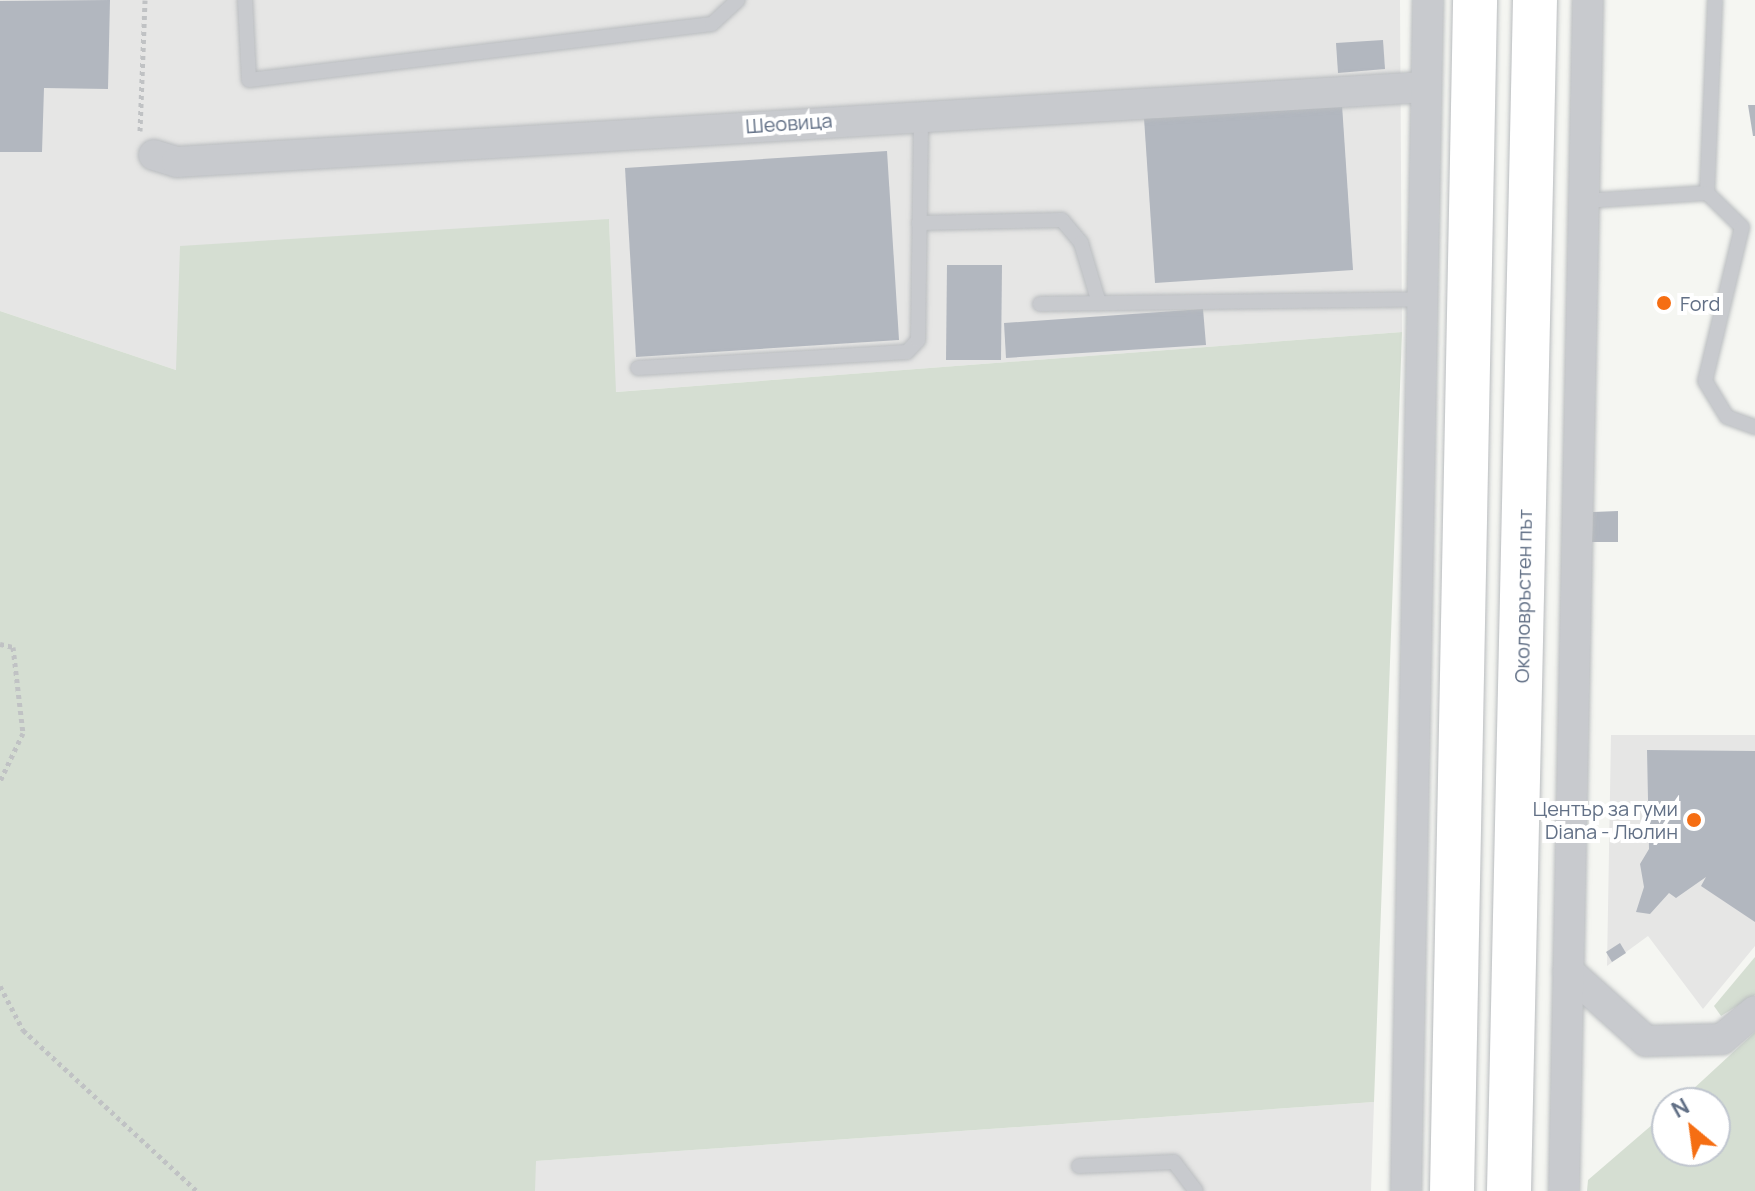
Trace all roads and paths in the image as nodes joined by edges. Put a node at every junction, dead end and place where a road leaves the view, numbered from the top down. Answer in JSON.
{"nodes":[{"id":1,"x":145,"y":0,"type":"edge"},
{"id":2,"x":245,"y":0,"type":"edge"},
{"id":3,"x":738,"y":0,"type":"edge"},
{"id":4,"x":1428,"y":0,"type":"edge"},
{"id":5,"x":1460,"y":0,"type":"edge"},
{"id":6,"x":1475,"y":0,"type":"edge"},
{"id":7,"x":1535,"y":0,"type":"edge"},
{"id":8,"x":1552,"y":0,"type":"edge"},
{"id":9,"x":1588,"y":0,"type":"edge"},
{"id":10,"x":1715,"y":0,"type":"edge"},
{"id":11,"x":1425,"y":87,"type":"junction"},
{"id":12,"x":921,"y":115,"type":"junction"},
{"id":13,"x":1534,"y":133,"type":"junction"},
{"id":14,"x":1473,"y":134,"type":"junction"},
{"id":15,"x":154,"y":155,"type":"joint"},
{"id":16,"x":1707,"y":193,"type":"junction"},
{"id":17,"x":1584,"y":201,"type":"junction"},
{"id":18,"x":919,"y":223,"type":"junction"},
{"id":19,"x":1422,"y":299,"type":"junction"},
{"id":20,"x":1099,"y":303,"type":"junction"},
{"id":21,"x":1040,"y":304,"type":"dead end"},
{"id":22,"x":638,"y":368,"type":"dead end"},
{"id":23,"x":1755,"y":427,"type":"edge"},
{"id":24,"x":0,"y":644,"type":"edge"},
{"id":25,"x":0,"y":781,"type":"edge"},
{"id":26,"x":1568,"y":971,"type":"junction"},
{"id":27,"x":0,"y":986,"type":"edge"},
{"id":28,"x":1755,"y":1011,"type":"edge"},
{"id":29,"x":1079,"y":1166,"type":"dead end"},
{"id":30,"x":197,"y":1191,"type":"edge"},
{"id":31,"x":1196,"y":1191,"type":"edge"},
{"id":32,"x":1406,"y":1191,"type":"edge"},
{"id":33,"x":1452,"y":1191,"type":"edge"},
{"id":34,"x":1509,"y":1191,"type":"edge"},
{"id":35,"x":1564,"y":1191,"type":"edge"}],
"edges":[{"from":1,"to":15,"type":"path"},
{"from":2,"to":3,"type":"lane"},
{"from":4,"to":11,"type":"street"},
{"from":5,"to":14,"type":"highway"},
{"from":6,"to":14,"type":"highway"},
{"from":7,"to":13,"type":"highway","name":"Околовръстен път"},
{"from":8,"to":13,"type":"highway"},
{"from":9,"to":17,"type":"street"},
{"from":10,"to":16,"type":"lane"},
{"from":11,"to":12,"type":"street","name":"Шеовица"},
{"from":11,"to":19,"type":"street"},
{"from":12,"to":15,"type":"street","name":"Шеовица"},
{"from":12,"to":18,"type":"lane"},
{"from":13,"to":34,"type":"highway","name":"Околовръстен път"},
{"from":14,"to":33,"type":"highway"},
{"from":16,"to":17,"type":"lane"},
{"from":16,"to":23,"type":"lane"},
{"from":17,"to":26,"type":"street"},
{"from":18,"to":20,"type":"lane"},
{"from":18,"to":22,"type":"lane"},
{"from":19,"to":20,"type":"lane"},
{"from":19,"to":32,"type":"street"},
{"from":20,"to":21,"type":"lane"},
{"from":24,"to":25,"type":"path"},
{"from":26,"to":28,"type":"street"},
{"from":26,"to":35,"type":"street"},
{"from":27,"to":30,"type":"path"},
{"from":29,"to":31,"type":"lane"}]}
